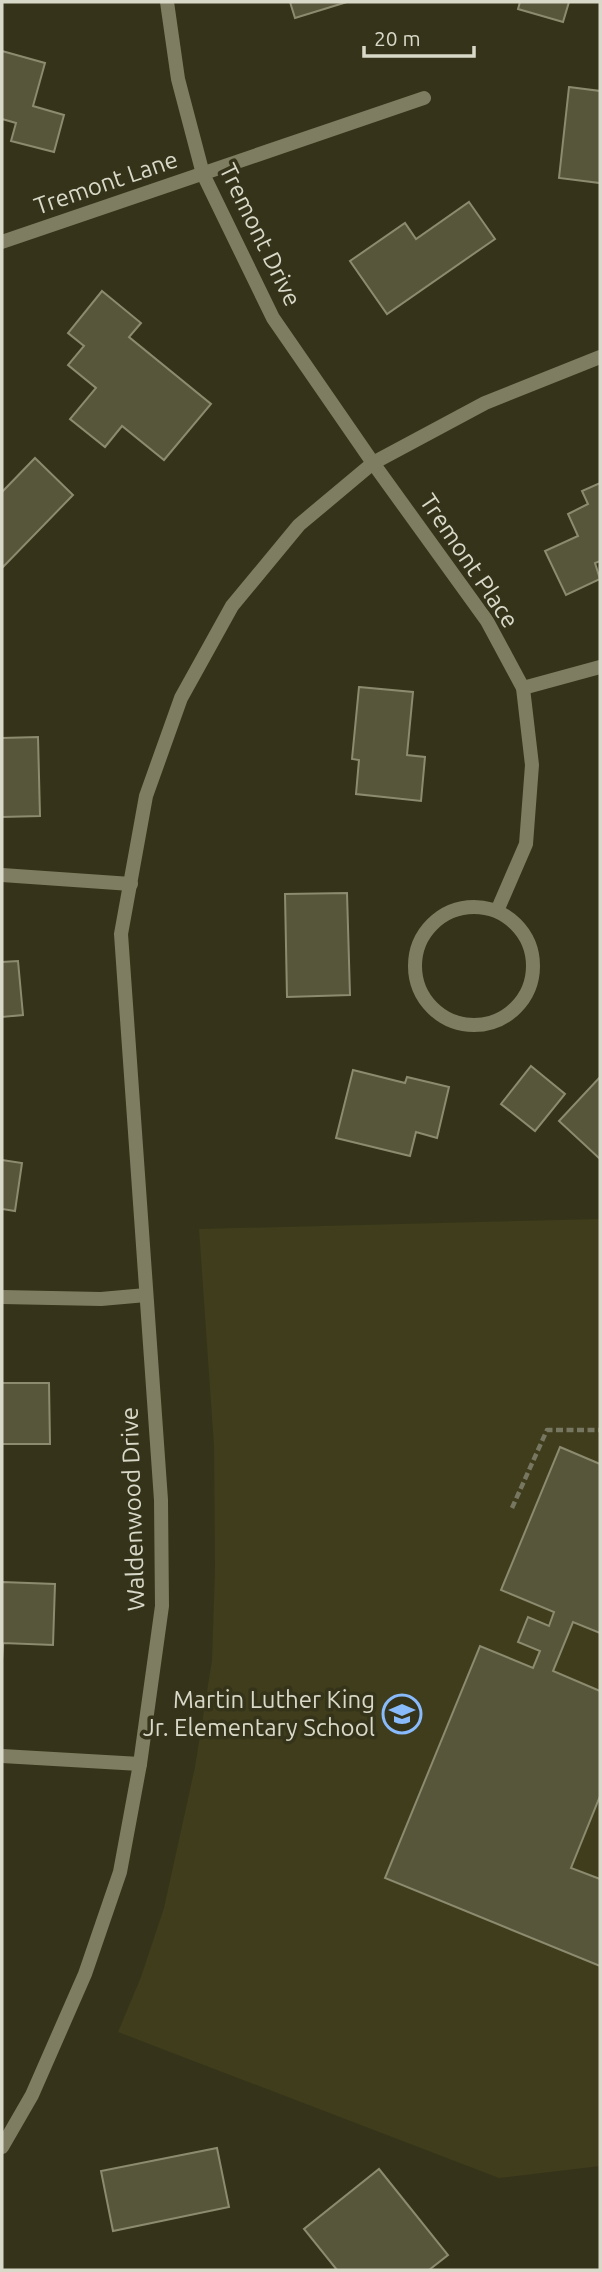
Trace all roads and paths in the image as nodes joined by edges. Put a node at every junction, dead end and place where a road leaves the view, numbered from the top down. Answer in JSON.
{"nodes":[{"id":1,"x":167,"y":2,"type":"edge"},
{"id":2,"x":424,"y":98,"type":"dead end"},
{"id":3,"x":203,"y":174,"type":"junction"},
{"id":4,"x":2,"y":242,"type":"edge"},
{"id":5,"x":600,"y":357,"type":"edge"},
{"id":6,"x":373,"y":463,"type":"junction"},
{"id":7,"x":600,"y":667,"type":"edge"},
{"id":8,"x":523,"y":688,"type":"junction"},
{"id":9,"x":2,"y":875,"type":"edge"},
{"id":10,"x":131,"y":884,"type":"junction"},
{"id":11,"x":497,"y":911,"type":"junction"},
{"id":12,"x":146,"y":1295,"type":"junction"},
{"id":13,"x":2,"y":1297,"type":"edge"},
{"id":14,"x":600,"y":1430,"type":"edge"},
{"id":15,"x":512,"y":1508,"type":"dead end"},
{"id":16,"x":2,"y":1756,"type":"edge"},
{"id":17,"x":140,"y":1764,"type":"junction"},
{"id":18,"x":2,"y":2147,"type":"edge"}],
"edges":[{"from":1,"to":3,"type":"street","name":"Tremont Drive"},
{"from":2,"to":3,"type":"street","name":"Tremont Lane"},
{"from":3,"to":4,"type":"street","name":"Tremont Lane"},
{"from":3,"to":6,"type":"street","name":"Tremont Drive"},
{"from":5,"to":6,"type":"street","name":"Waldenwood Drive"},
{"from":6,"to":8,"type":"street","name":"Tremont Place"},
{"from":6,"to":10,"type":"street","name":"Waldenwood Drive"},
{"from":7,"to":8,"type":"street"},
{"from":8,"to":11,"type":"street","name":"Tremont Place"},
{"from":9,"to":10,"type":"street"},
{"from":10,"to":12,"type":"street","name":"Waldenwood Drive"},
{"from":11,"to":11,"type":"street"},
{"from":12,"to":13,"type":"street"},
{"from":12,"to":17,"type":"street","name":"Waldenwood Drive"},
{"from":14,"to":15,"type":"path"},
{"from":16,"to":17,"type":"street"},
{"from":17,"to":18,"type":"street","name":"Waldenwood Drive"}]}
